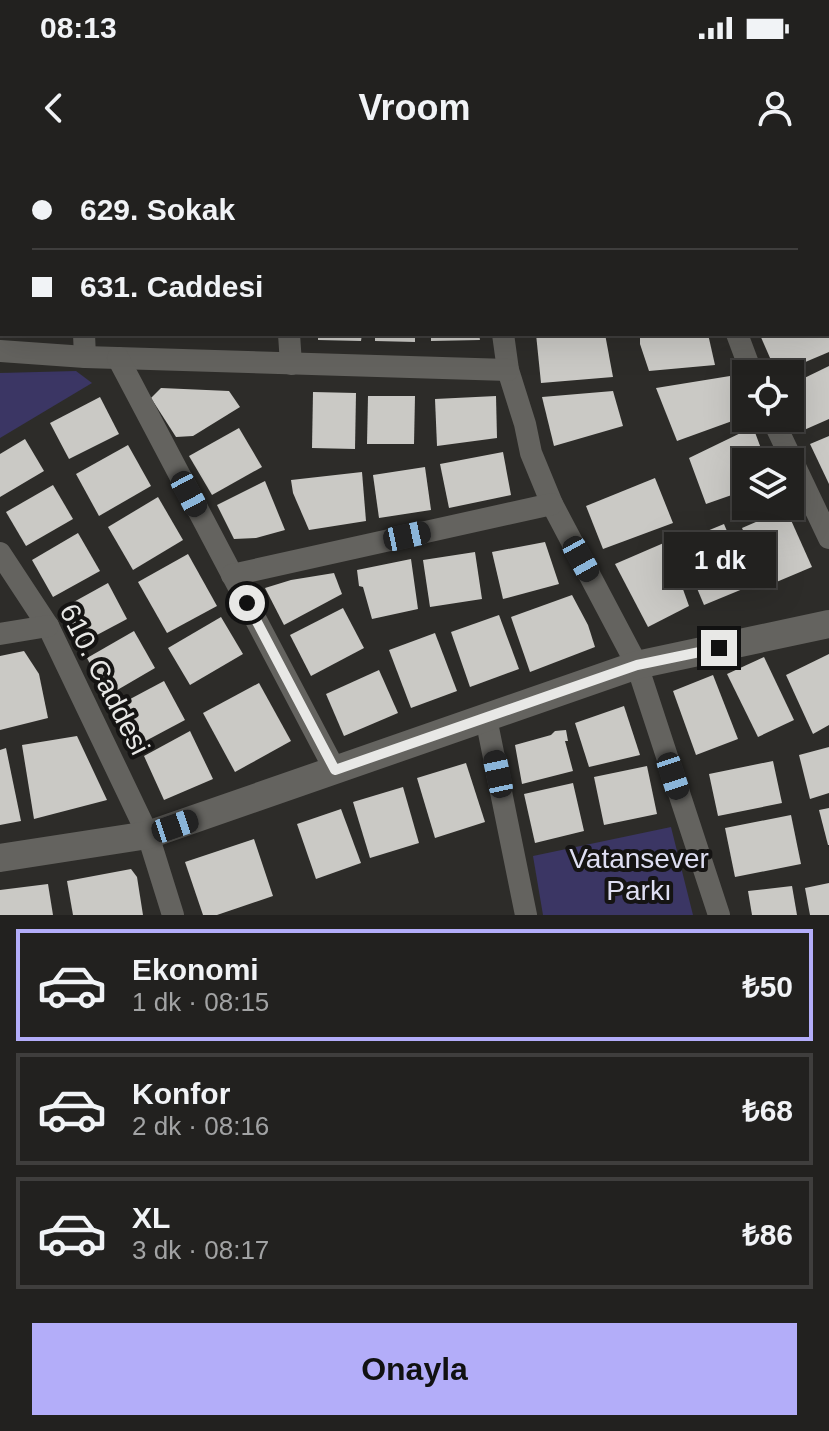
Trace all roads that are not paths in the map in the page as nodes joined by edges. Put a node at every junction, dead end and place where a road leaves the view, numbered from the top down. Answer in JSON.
{"nodes":[{"id":1,"x":84,"y":336,"type":"edge"},
{"id":2,"x":289,"y":336,"type":"edge"},
{"id":3,"x":503,"y":336,"type":"edge"},
{"id":4,"x":738,"y":336,"type":"edge"},
{"id":5,"x":0,"y":351,"type":"edge"},
{"id":6,"x":85,"y":357,"type":"junction"},
{"id":7,"x":118,"y":358,"type":"junction"},
{"id":8,"x":747,"y":360,"type":"edge"},
{"id":9,"x":291,"y":364,"type":"junction"},
{"id":10,"x":508,"y":370,"type":"junction"},
{"id":11,"x":779,"y":432,"type":"edge"},
{"id":12,"x":552,"y":504,"type":"junction"},
{"id":13,"x":829,"y":538,"type":"edge"},
{"id":14,"x":0,"y":553,"type":"edge"},
{"id":15,"x":232,"y":575,"type":"junction"},
{"id":16,"x":829,"y":624,"type":"edge"},
{"id":17,"x":48,"y":626,"type":"junction"},
{"id":18,"x":0,"y":634,"type":"edge"},
{"id":19,"x":637,"y":665,"type":"junction"},
{"id":20,"x":486,"y":718,"type":"junction"},
{"id":21,"x":335,"y":770,"type":"junction"},
{"id":22,"x":148,"y":835,"type":"junction"},
{"id":23,"x":0,"y":858,"type":"edge"},
{"id":24,"x":173,"y":915,"type":"edge"},
{"id":25,"x":526,"y":915,"type":"edge"},
{"id":26,"x":719,"y":915,"type":"edge"}],
"edges":[{"from":1,"to":6,"type":"street"},
{"from":2,"to":9,"type":"street"},
{"from":3,"to":10,"type":"street"},
{"from":4,"to":8,"type":"street"},
{"from":5,"to":6,"type":"street"},
{"from":6,"to":7,"type":"street"},
{"from":7,"to":9,"type":"street"},
{"from":7,"to":15,"type":"street"},
{"from":9,"to":10,"type":"street"},
{"from":10,"to":12,"type":"street"},
{"from":11,"to":13,"type":"street"},
{"from":12,"to":15,"type":"street"},
{"from":12,"to":19,"type":"street"},
{"from":14,"to":17,"type":"street","name":"610. Caddesi"},
{"from":15,"to":21,"type":"street"},
{"from":16,"to":19,"type":"street"},
{"from":17,"to":18,"type":"street"},
{"from":17,"to":22,"type":"street","name":"610. Caddesi"},
{"from":19,"to":20,"type":"street"},
{"from":19,"to":26,"type":"street"},
{"from":20,"to":21,"type":"street"},
{"from":20,"to":25,"type":"street"},
{"from":21,"to":22,"type":"street"},
{"from":22,"to":23,"type":"street"},
{"from":22,"to":24,"type":"street","name":"610. Caddesi"}]}
